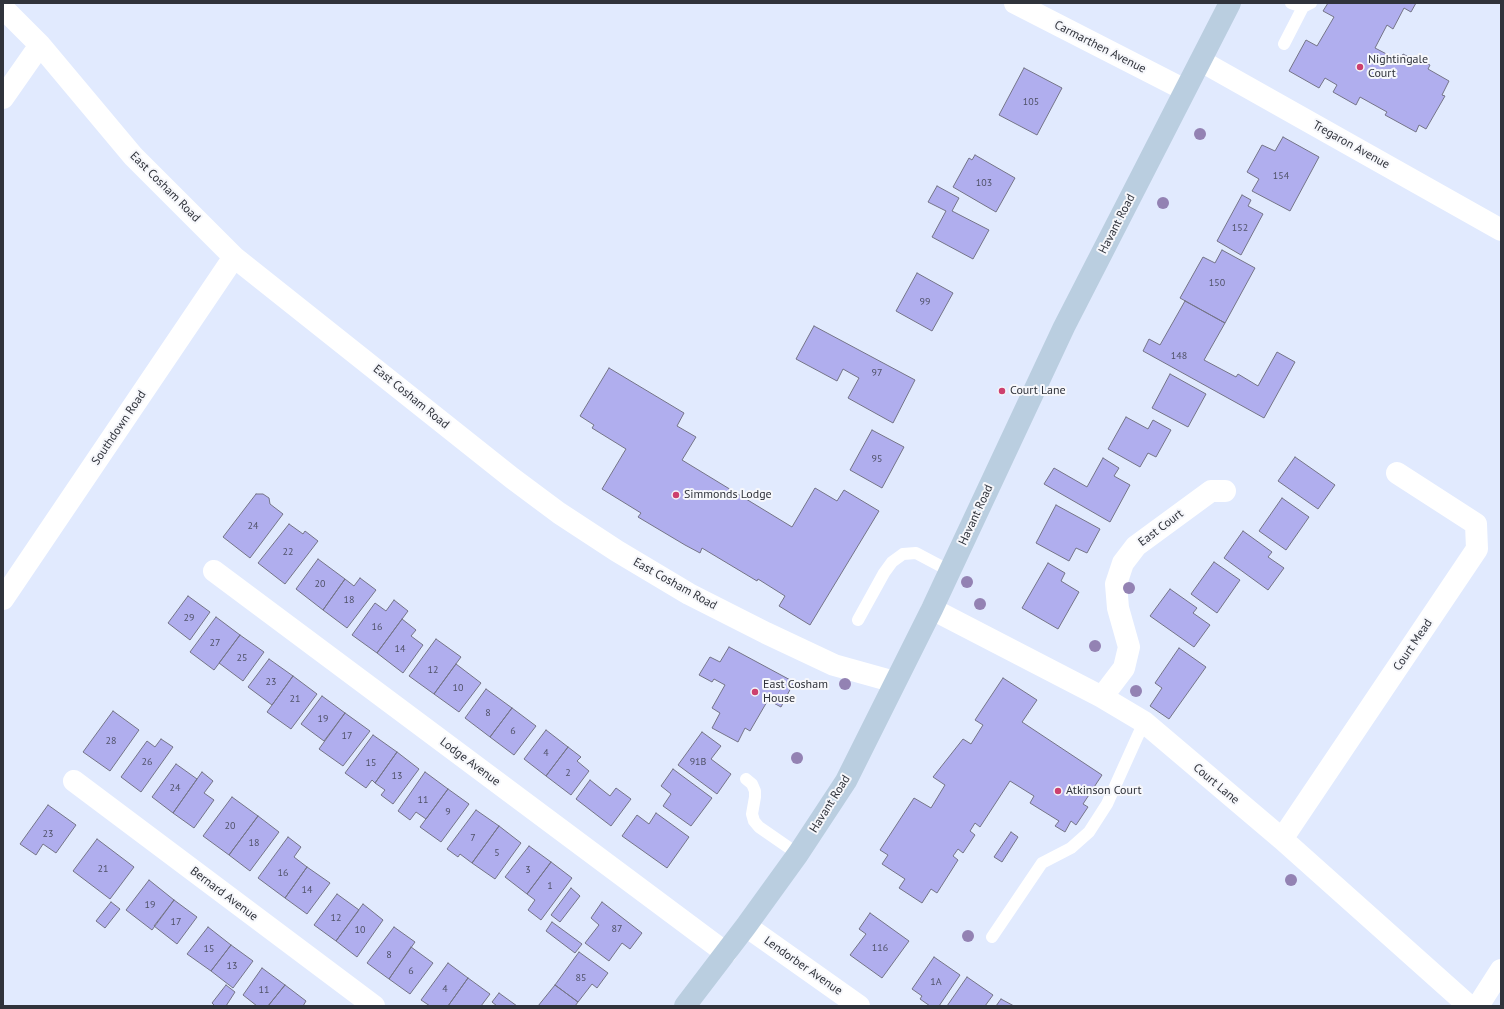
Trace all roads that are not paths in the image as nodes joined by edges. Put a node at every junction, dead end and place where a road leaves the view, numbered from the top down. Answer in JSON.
{"nodes":[{"id":1,"x":1015,"y":3,"type":"edge"},
{"id":2,"x":1230,"y":3,"type":"edge"},
{"id":3,"x":1290,"y":3,"type":"edge"},
{"id":4,"x":1307,"y":5,"type":"edge"},
{"id":5,"x":3,"y":8,"type":"edge"},
{"id":6,"x":1284,"y":44,"type":"dead end"},
{"id":7,"x":40,"y":45,"type":"junction"},
{"id":8,"x":1201,"y":61,"type":"junction"},
{"id":9,"x":1186,"y":90,"type":"junction"},
{"id":10,"x":3,"y":98,"type":"edge"},
{"id":11,"x":1501,"y":230,"type":"edge"},
{"id":12,"x":234,"y":257,"type":"junction"},
{"id":13,"x":1397,"y":473,"type":"dead end"},
{"id":14,"x":1225,"y":491,"type":"dead end"},
{"id":15,"x":214,"y":571,"type":"dead end"},
{"id":16,"x":950,"y":571,"type":"junction"},
{"id":17,"x":3,"y":599,"type":"edge"},
{"id":18,"x":932,"y":609,"type":"junction"},
{"id":19,"x":858,"y":620,"type":"dead end"},
{"id":20,"x":895,"y":682,"type":"junction"},
{"id":21,"x":1102,"y":697,"type":"junction"},
{"id":22,"x":1144,"y":722,"type":"junction"},
{"id":23,"x":746,"y":779,"type":"dead end"},
{"id":24,"x":74,"y":781,"type":"dead end"},
{"id":25,"x":1282,"y":840,"type":"junction"},
{"id":26,"x":798,"y":854,"type":"junction"},
{"id":27,"x":746,"y":926,"type":"junction"},
{"id":28,"x":992,"y":937,"type":"dead end"},
{"id":29,"x":726,"y":953,"type":"junction"},
{"id":30,"x":1501,"y":970,"type":"edge"},
{"id":31,"x":374,"y":1006,"type":"edge"},
{"id":32,"x":685,"y":1006,"type":"edge"},
{"id":33,"x":859,"y":1006,"type":"edge"},
{"id":34,"x":1469,"y":1006,"type":"edge"},
{"id":35,"x":1478,"y":1006,"type":"edge"}],
"edges":[{"from":1,"to":9,"type":"street","name":"Carmarthen Avenue"},
{"from":2,"to":8,"type":"street","name":"Havant Road"},
{"from":3,"to":4,"type":"lane"},
{"from":4,"to":6,"type":"lane"},
{"from":5,"to":7,"type":"street","name":"East Cosham Road"},
{"from":7,"to":10,"type":"street"},
{"from":7,"to":12,"type":"street","name":"East Cosham Road"},
{"from":8,"to":9,"type":"street","name":"Havant Road"},
{"from":8,"to":11,"type":"street","name":"Tregaron Avenue"},
{"from":9,"to":16,"type":"street","name":"Havant Road"},
{"from":12,"to":17,"type":"street","name":"Southdown Road"},
{"from":12,"to":20,"type":"street","name":"East Cosham Road"},
{"from":13,"to":25,"type":"street","name":"Court Mead"},
{"from":14,"to":21,"type":"street","name":"East Court"},
{"from":15,"to":29,"type":"street","name":"Lodge Avenue"},
{"from":16,"to":18,"type":"street","name":"Havant Road"},
{"from":16,"to":19,"type":"lane"},
{"from":18,"to":20,"type":"street","name":"Havant Road"},
{"from":18,"to":21,"type":"street","name":"Court Lane"},
{"from":20,"to":26,"type":"street","name":"Havant Road"},
{"from":21,"to":22,"type":"street","name":"Court Lane"},
{"from":22,"to":25,"type":"street","name":"Court Lane"},
{"from":22,"to":28,"type":"lane"},
{"from":23,"to":26,"type":"lane"},
{"from":24,"to":31,"type":"street","name":"Bernard Avenue"},
{"from":25,"to":34,"type":"street","name":"Court Lane"},
{"from":26,"to":27,"type":"street","name":"Havant Road"},
{"from":27,"to":29,"type":"street","name":"Havant Road"},
{"from":27,"to":33,"type":"street","name":"Lendorber Avenue"},
{"from":29,"to":32,"type":"street","name":"Havant Road"},
{"from":30,"to":35,"type":"street"}]}
